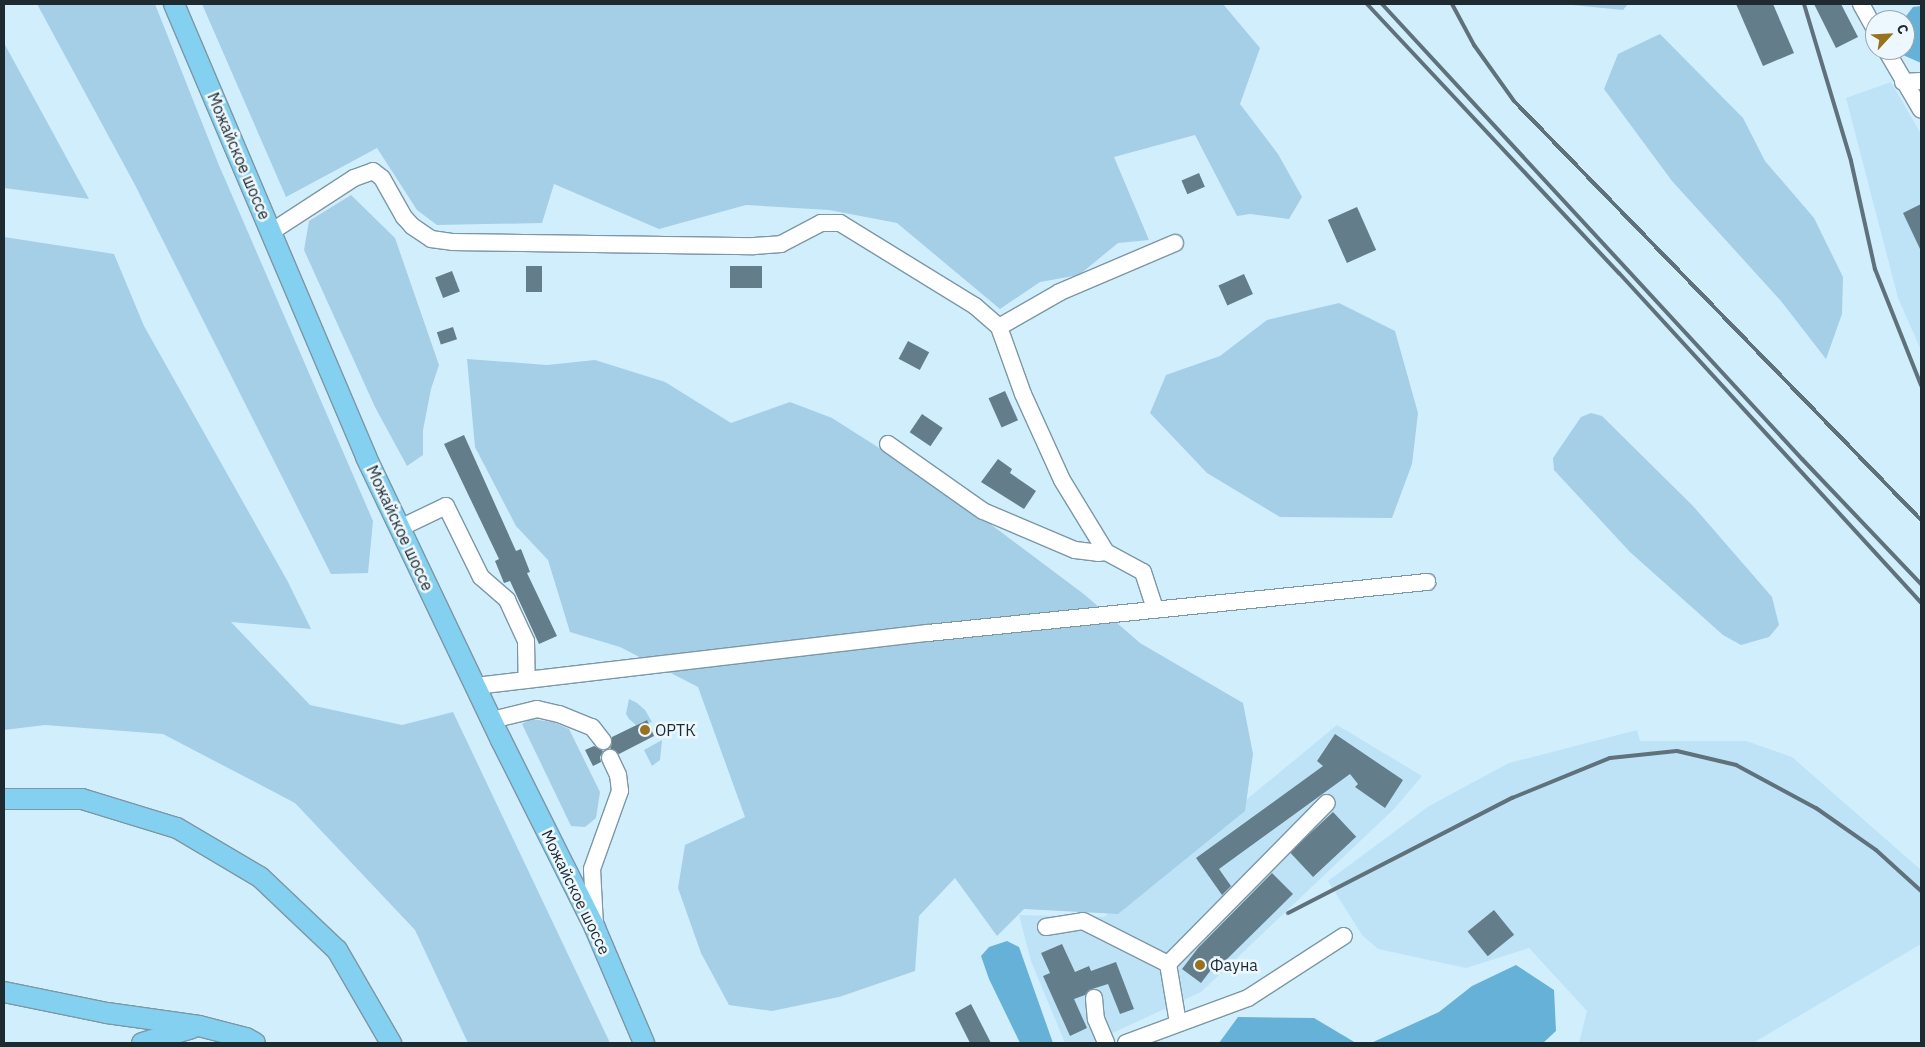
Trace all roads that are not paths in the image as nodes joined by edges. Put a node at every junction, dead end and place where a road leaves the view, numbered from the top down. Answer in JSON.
{"nodes":[{"id":1,"x":174,"y":4,"type":"edge"},
{"id":2,"x":1891,"y":60,"type":"edge"},
{"id":3,"x":1921,"y":81,"type":"edge"},
{"id":4,"x":1903,"y":82,"type":"junction"},
{"id":5,"x":1921,"y":110,"type":"edge"},
{"id":6,"x":271,"y":232,"type":"junction"},
{"id":7,"x":1174,"y":243,"type":"dead end"},
{"id":8,"x":998,"y":327,"type":"junction"},
{"id":9,"x":888,"y":444,"type":"dead end"},
{"id":10,"x":400,"y":528,"type":"junction"},
{"id":11,"x":1106,"y":552,"type":"junction"},
{"id":12,"x":1427,"y":582,"type":"dead end"},
{"id":13,"x":1155,"y":610,"type":"junction"},
{"id":14,"x":526,"y":680,"type":"junction"},
{"id":15,"x":475,"y":686,"type":"junction"},
{"id":16,"x":492,"y":720,"type":"junction"},
{"id":17,"x":603,"y":741,"type":"dead end"},
{"id":18,"x":610,"y":758,"type":"dead end"},
{"id":19,"x":4,"y":799,"type":"edge"},
{"id":20,"x":1327,"y":803,"type":"dead end"},
{"id":21,"x":1046,"y":927,"type":"dead end"},
{"id":22,"x":596,"y":928,"type":"junction"},
{"id":23,"x":1344,"y":936,"type":"dead end"},
{"id":24,"x":1168,"y":964,"type":"junction"},
{"id":25,"x":4,"y":992,"type":"edge"},
{"id":26,"x":1094,"y":998,"type":"dead end"},
{"id":27,"x":1178,"y":1023,"type":"junction"},
{"id":28,"x":199,"y":1026,"type":"junction"},
{"id":29,"x":142,"y":1043,"type":"edge"},
{"id":30,"x":255,"y":1043,"type":"edge"},
{"id":31,"x":391,"y":1043,"type":"edge"},
{"id":32,"x":644,"y":1043,"type":"edge"},
{"id":33,"x":1106,"y":1043,"type":"edge"},
{"id":34,"x":1126,"y":1043,"type":"edge"}],
"edges":[{"from":1,"to":6,"type":"main road","name":"Можайское шоссе"},
{"from":2,"to":4,"type":"street"},
{"from":3,"to":4,"type":"street"},
{"from":4,"to":5,"type":"street"},
{"from":6,"to":8,"type":"street"},
{"from":6,"to":10,"type":"main road","name":"Можайское шоссе"},
{"from":7,"to":8,"type":"street"},
{"from":8,"to":11,"type":"street"},
{"from":9,"to":11,"type":"street"},
{"from":10,"to":14,"type":"street"},
{"from":10,"to":15,"type":"main road","name":"Можайское шоссе"},
{"from":11,"to":13,"type":"street"},
{"from":12,"to":13,"type":"street"},
{"from":13,"to":14,"type":"street"},
{"from":14,"to":15,"type":"street"},
{"from":15,"to":16,"type":"main road","name":"Можайское шоссе"},
{"from":16,"to":17,"type":"street"},
{"from":16,"to":22,"type":"main road","name":"Можайское шоссе"},
{"from":18,"to":22,"type":"street"},
{"from":19,"to":31,"type":"main road"},
{"from":20,"to":24,"type":"street"},
{"from":21,"to":24,"type":"street"},
{"from":22,"to":32,"type":"main road","name":"Можайское шоссе"},
{"from":23,"to":27,"type":"street"},
{"from":24,"to":27,"type":"street"},
{"from":25,"to":28,"type":"main road"},
{"from":26,"to":33,"type":"street"},
{"from":27,"to":34,"type":"street"},
{"from":28,"to":29,"type":"main road"},
{"from":28,"to":30,"type":"main road"}]}
